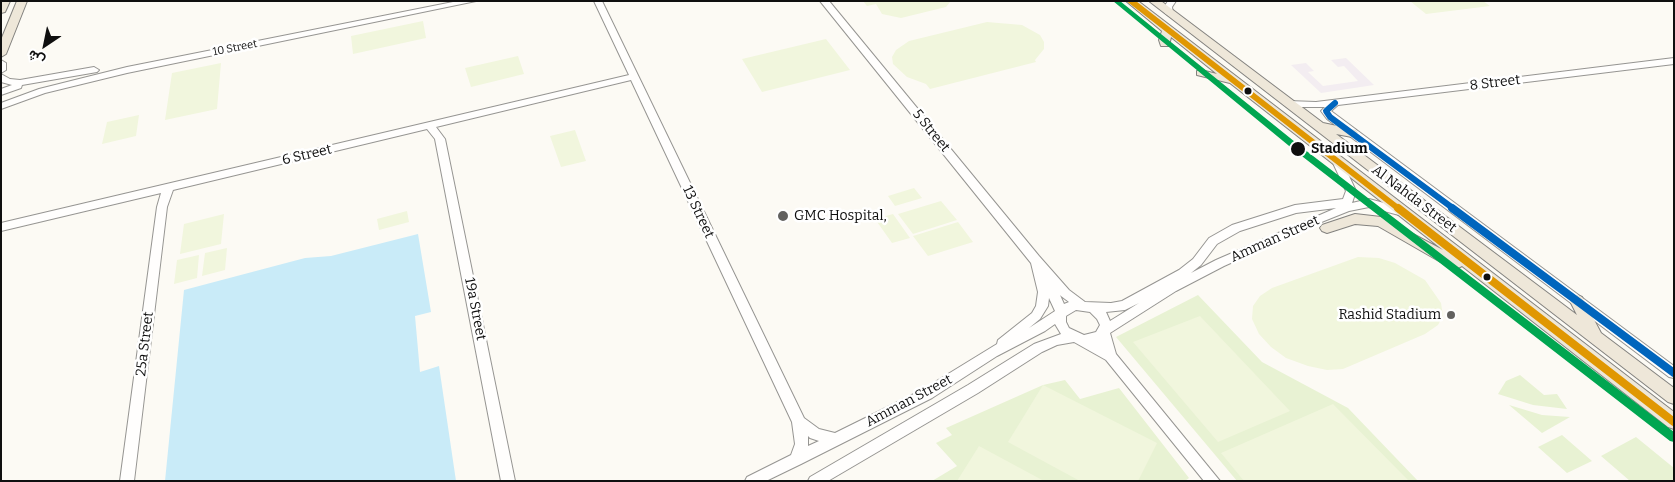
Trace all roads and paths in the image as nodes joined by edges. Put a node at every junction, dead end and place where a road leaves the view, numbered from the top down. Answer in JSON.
{"nodes":[{"id":1,"x":5,"y":1,"type":"edge"},
{"id":2,"x":22,"y":1,"type":"edge"},
{"id":3,"x":440,"y":1,"type":"edge"},
{"id":4,"x":472,"y":1,"type":"edge"},
{"id":5,"x":598,"y":1,"type":"edge"},
{"id":6,"x":824,"y":1,"type":"edge"},
{"id":7,"x":1131,"y":1,"type":"edge"},
{"id":8,"x":1136,"y":1,"type":"edge"},
{"id":9,"x":1156,"y":3,"type":"edge"},
{"id":10,"x":1170,"y":5,"type":"edge"},
{"id":11,"x":1,"y":10,"type":"edge"},
{"id":12,"x":1168,"y":30,"type":"junction"},
{"id":13,"x":1165,"y":44,"type":"dead end"},
{"id":14,"x":1,"y":54,"type":"edge"},
{"id":15,"x":1674,"y":60,"type":"edge"},
{"id":16,"x":1,"y":63,"type":"edge"},
{"id":17,"x":1,"y":70,"type":"edge"},
{"id":18,"x":127,"y":70,"type":"junction"},
{"id":19,"x":1201,"y":74,"type":"dead end"},
{"id":20,"x":61,"y":76,"type":"junction"},
{"id":21,"x":1,"y":78,"type":"edge"},
{"id":22,"x":635,"y":79,"type":"junction"},
{"id":23,"x":1232,"y":80,"type":"junction"},
{"id":24,"x":1,"y":92,"type":"edge"},
{"id":25,"x":1,"y":97,"type":"edge"},
{"id":26,"x":1336,"y":103,"type":"junction"},
{"id":27,"x":1288,"y":104,"type":"junction"},
{"id":28,"x":1,"y":106,"type":"edge"},
{"id":29,"x":1316,"y":106,"type":"junction"},
{"id":30,"x":1312,"y":122,"type":"junction"},
{"id":31,"x":445,"y":124,"type":"junction"},
{"id":32,"x":430,"y":127,"type":"junction"},
{"id":33,"x":1352,"y":134,"type":"junction"},
{"id":34,"x":439,"y":138,"type":"junction"},
{"id":35,"x":1338,"y":163,"type":"junction"},
{"id":36,"x":164,"y":189,"type":"junction"},
{"id":37,"x":1400,"y":210,"type":"junction"},
{"id":38,"x":1,"y":227,"type":"edge"},
{"id":39,"x":1327,"y":228,"type":"dead end"},
{"id":40,"x":1037,"y":262,"type":"junction"},
{"id":41,"x":1492,"y":282,"type":"junction"},
{"id":42,"x":1577,"y":301,"type":"junction"},
{"id":43,"x":1084,"y":306,"type":"junction"},
{"id":44,"x":1061,"y":313,"type":"junction"},
{"id":45,"x":1587,"y":321,"type":"junction"},
{"id":46,"x":1604,"y":322,"type":"junction"},
{"id":47,"x":1105,"y":331,"type":"junction"},
{"id":48,"x":1079,"y":338,"type":"junction"},
{"id":49,"x":1598,"y":339,"type":"junction"},
{"id":50,"x":993,"y":352,"type":"junction"},
{"id":51,"x":1110,"y":356,"type":"junction"},
{"id":52,"x":1674,"y":374,"type":"edge"},
{"id":53,"x":1674,"y":397,"type":"edge"},
{"id":54,"x":799,"y":422,"type":"junction"},
{"id":55,"x":1674,"y":422,"type":"edge"},
{"id":56,"x":835,"y":439,"type":"junction"},
{"id":57,"x":796,"y":460,"type":"junction"},
{"id":58,"x":127,"y":481,"type":"edge"},
{"id":59,"x":508,"y":481,"type":"edge"},
{"id":60,"x":752,"y":481,"type":"edge"},
{"id":61,"x":815,"y":481,"type":"edge"},
{"id":62,"x":1213,"y":481,"type":"edge"}],
"edges":[{"from":1,"to":11,"type":"main road"},
{"from":2,"to":14,"type":"main road"},
{"from":3,"to":20,"type":"street","name":"10 Street"},
{"from":4,"to":18,"type":"street","name":"10 Street"},
{"from":5,"to":22,"type":"street","name":"13 Street"},
{"from":6,"to":40,"type":"street","name":"5 Street"},
{"from":7,"to":12,"type":"main road","name":"Al Nahda Street"},
{"from":8,"to":9,"type":"main road"},
{"from":9,"to":10,"type":"main road","name":"Al Nahda Street"},
{"from":10,"to":27,"type":"main road","name":"Al Nahda Street"},
{"from":12,"to":13,"type":"main road"},
{"from":12,"to":23,"type":"main road","name":"Al Nahda Street"},
{"from":15,"to":26,"type":"street","name":"8 Street"},
{"from":16,"to":17,"type":"street"},
{"from":18,"to":25,"type":"street"},
{"from":18,"to":28,"type":"street","name":"10 Street"},
{"from":19,"to":23,"type":"main road"},
{"from":20,"to":21,"type":"street","name":"10 Street"},
{"from":20,"to":24,"type":"street"},
{"from":22,"to":31,"type":"street","name":"6 Street"},
{"from":22,"to":54,"type":"street","name":"13 Street"},
{"from":23,"to":35,"type":"main road","name":"Al Nahda Street"},
{"from":26,"to":29,"type":"street","name":"8 Street"},
{"from":26,"to":33,"type":"street"},
{"from":27,"to":29,"type":"street","name":"8 Street"},
{"from":27,"to":30,"type":"main road","name":"Al Nahda Street"},
{"from":29,"to":30,"type":"street"},
{"from":30,"to":33,"type":"main road"},
{"from":30,"to":49,"type":"main road","name":"Al Nahda Street"},
{"from":31,"to":32,"type":"street","name":"6 Street"},
{"from":31,"to":34,"type":"street"},
{"from":32,"to":34,"type":"street","name":"19a Street"},
{"from":32,"to":36,"type":"street","name":"6 Street"},
{"from":33,"to":42,"type":"street"},
{"from":34,"to":59,"type":"street","name":"19a Street"},
{"from":35,"to":37,"type":"main road","name":"Al Nahda Street"},
{"from":35,"to":43,"type":"street","name":"Amman Street"},
{"from":36,"to":38,"type":"street","name":"6 Street"},
{"from":36,"to":58,"type":"street","name":"25a Street"},
{"from":37,"to":41,"type":"main road","name":"Al Nahda Street"},
{"from":37,"to":47,"type":"street","name":"Amman Street"},
{"from":39,"to":41,"type":"main road"},
{"from":40,"to":43,"type":"street","name":"5 Street"},
{"from":40,"to":44,"type":"street","name":"5 Street"},
{"from":40,"to":50,"type":"street"},
{"from":41,"to":55,"type":"main road","name":"Al Nahda Street"},
{"from":42,"to":45,"type":"main road"},
{"from":42,"to":46,"type":"street"},
{"from":43,"to":44,"type":"street"},
{"from":43,"to":47,"type":"street"},
{"from":44,"to":48,"type":"street"},
{"from":44,"to":50,"type":"street","name":"Amman Street"},
{"from":45,"to":46,"type":"street"},
{"from":45,"to":49,"type":"main road"},
{"from":46,"to":52,"type":"street"},
{"from":47,"to":48,"type":"street"},
{"from":47,"to":51,"type":"street"},
{"from":48,"to":51,"type":"street"},
{"from":48,"to":61,"type":"street","name":"Amman Street"},
{"from":49,"to":53,"type":"main road","name":"Al Nahda Street"},
{"from":50,"to":56,"type":"street","name":"Amman Street"},
{"from":51,"to":62,"type":"street"},
{"from":54,"to":56,"type":"street"},
{"from":54,"to":57,"type":"street","name":"13 Street"},
{"from":56,"to":57,"type":"street","name":"Amman Street"},
{"from":57,"to":60,"type":"street","name":"Amman Street"}]}
